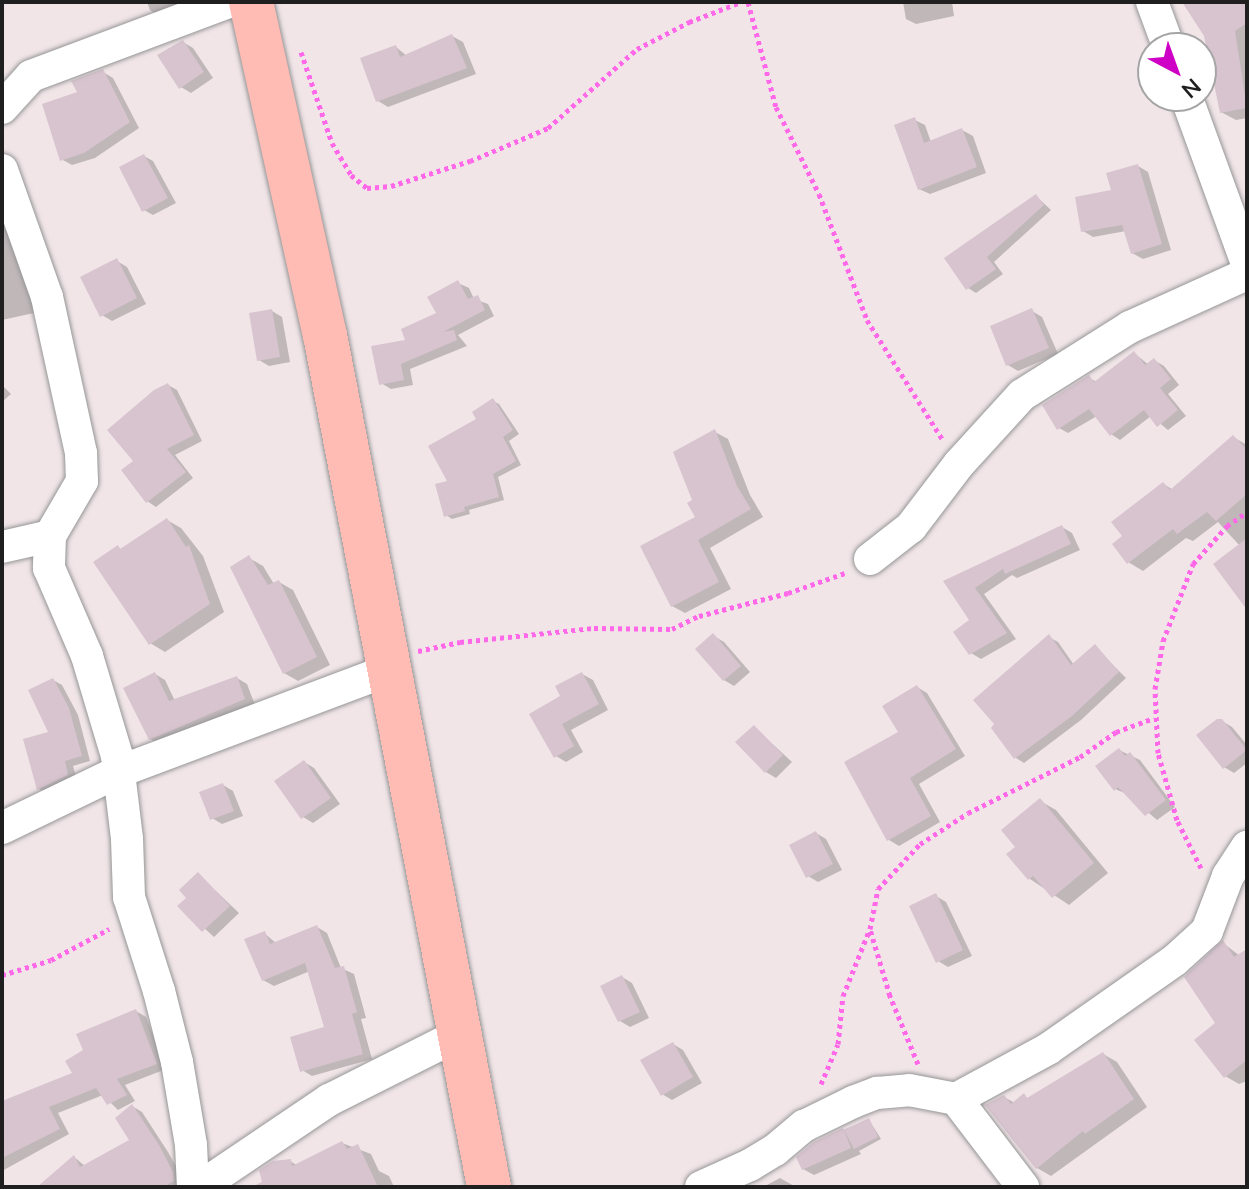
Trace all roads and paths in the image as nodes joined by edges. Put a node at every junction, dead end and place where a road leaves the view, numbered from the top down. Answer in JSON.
{"nodes":[{"id":1,"x":229,"y":2,"type":"edge"},
{"id":2,"x":251,"y":2,"type":"edge"},
{"id":3,"x":741,"y":2,"type":"edge"},
{"id":4,"x":748,"y":2,"type":"edge"},
{"id":5,"x":1152,"y":2,"type":"edge"},
{"id":6,"x":1163,"y":32,"type":"edge"},
{"id":7,"x":301,"y":50,"type":"dead end"},
{"id":8,"x":17,"y":73,"type":"edge"},
{"id":9,"x":2,"y":108,"type":"edge"},
{"id":10,"x":1192,"y":112,"type":"edge"},
{"id":11,"x":2,"y":170,"type":"edge"},
{"id":12,"x":1247,"y":264,"type":"edge"},
{"id":13,"x":1247,"y":274,"type":"edge"},
{"id":14,"x":959,"y":464,"type":"junction"},
{"id":15,"x":1247,"y":512,"type":"edge"},
{"id":16,"x":50,"y":536,"type":"junction"},
{"id":17,"x":2,"y":547,"type":"edge"},
{"id":18,"x":870,"y":559,"type":"joint"},
{"id":19,"x":388,"y":664,"type":"junction"},
{"id":20,"x":1154,"y":718,"type":"junction"},
{"id":21,"x":118,"y":772,"type":"junction"},
{"id":22,"x":2,"y":828,"type":"edge"},
{"id":23,"x":1247,"y":847,"type":"edge"},
{"id":24,"x":1221,"y":899,"type":"junction"},
{"id":25,"x":134,"y":915,"type":"junction"},
{"id":26,"x":870,"y":929,"type":"junction"},
{"id":27,"x":2,"y":975,"type":"edge"},
{"id":28,"x":460,"y":1034,"type":"junction"},
{"id":29,"x":944,"y":1096,"type":"junction"},
{"id":30,"x":804,"y":1126,"type":"junction"},
{"id":31,"x":193,"y":1187,"type":"edge"},
{"id":32,"x":200,"y":1187,"type":"edge"},
{"id":33,"x":489,"y":1187,"type":"edge"},
{"id":34,"x":701,"y":1187,"type":"edge"},
{"id":35,"x":1023,"y":1187,"type":"edge"}],
"edges":[{"from":1,"to":8,"type":"street"},
{"from":2,"to":19,"type":"main road"},
{"from":3,"to":7,"type":"path"},
{"from":4,"to":14,"type":"path"},
{"from":5,"to":6,"type":"street"},
{"from":8,"to":9,"type":"street"},
{"from":10,"to":12,"type":"street"},
{"from":11,"to":16,"type":"street"},
{"from":13,"to":14,"type":"street"},
{"from":14,"to":18,"type":"street"},
{"from":15,"to":20,"type":"path"},
{"from":16,"to":17,"type":"street"},
{"from":16,"to":21,"type":"street"},
{"from":18,"to":19,"type":"path"},
{"from":19,"to":21,"type":"street"},
{"from":19,"to":28,"type":"main road"},
{"from":20,"to":24,"type":"path"},
{"from":20,"to":26,"type":"path"},
{"from":21,"to":22,"type":"street"},
{"from":21,"to":25,"type":"street"},
{"from":23,"to":24,"type":"street"},
{"from":24,"to":29,"type":"street"},
{"from":25,"to":27,"type":"path"},
{"from":25,"to":31,"type":"street"},
{"from":26,"to":29,"type":"path"},
{"from":26,"to":30,"type":"path"},
{"from":28,"to":32,"type":"street"},
{"from":28,"to":33,"type":"main road"},
{"from":29,"to":30,"type":"street"},
{"from":29,"to":35,"type":"street"},
{"from":30,"to":34,"type":"street"}]}
